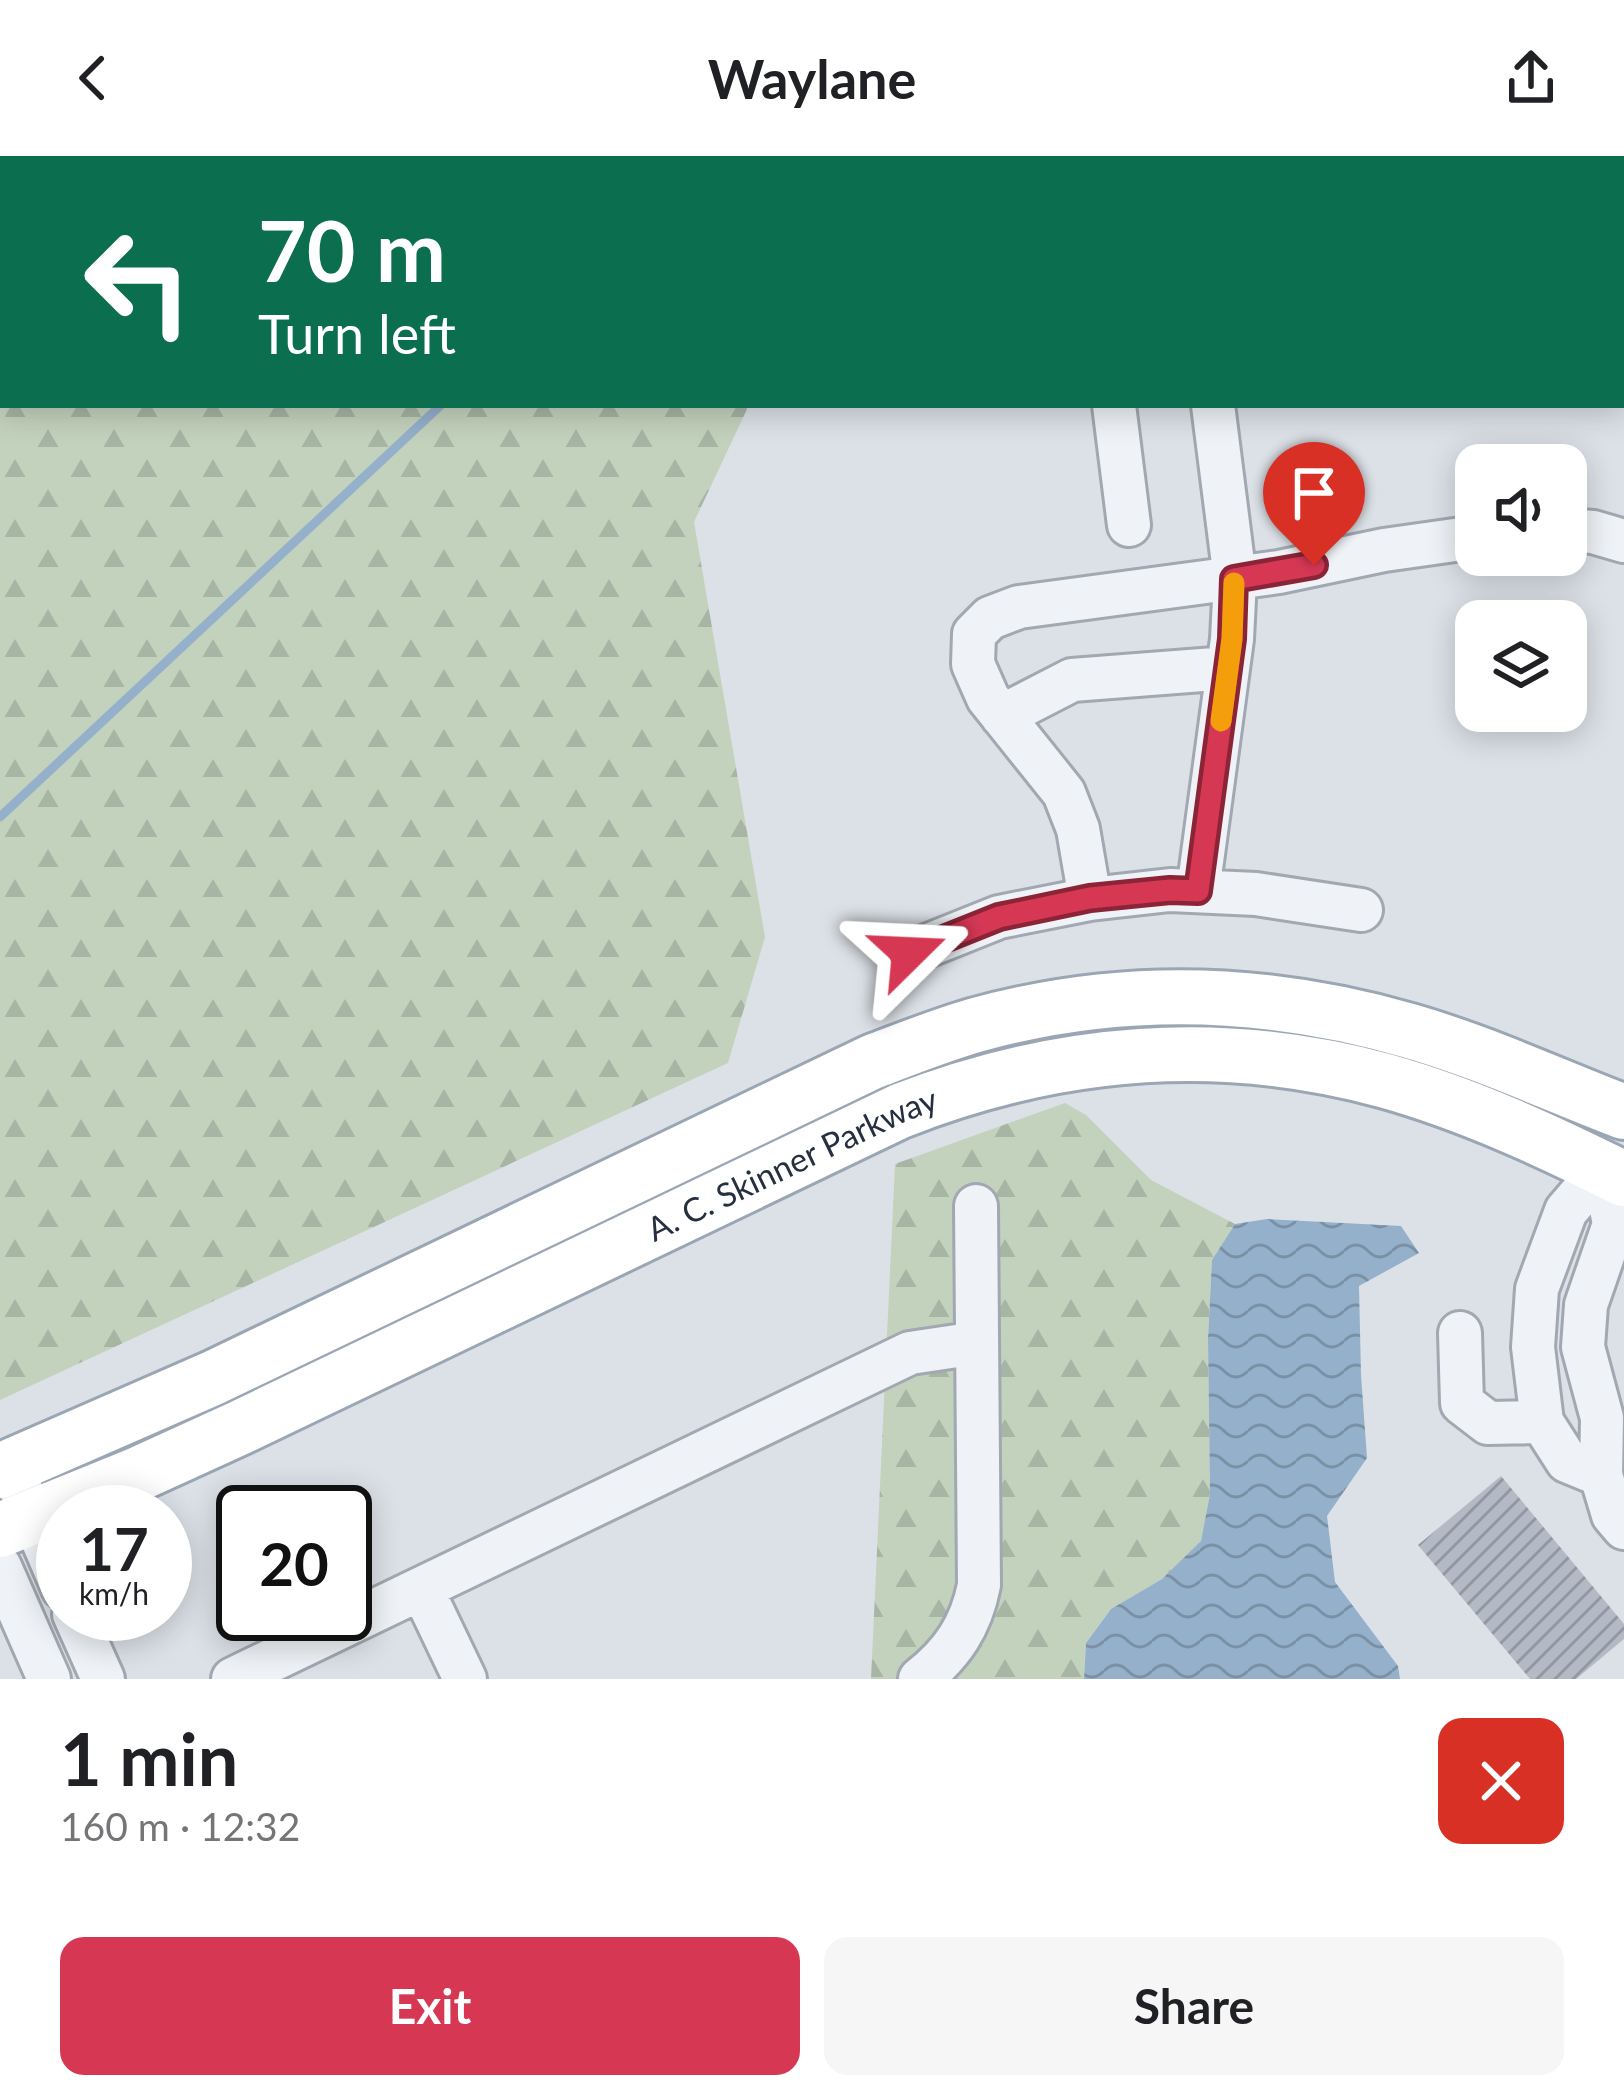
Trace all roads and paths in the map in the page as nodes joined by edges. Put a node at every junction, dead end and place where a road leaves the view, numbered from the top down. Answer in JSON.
{"nodes":[{"id":1,"x":1114,"y":408,"type":"edge"},
{"id":2,"x":1213,"y":408,"type":"edge"},
{"id":3,"x":1129,"y":525,"type":"dead end"},
{"id":4,"x":1622,"y":529,"type":"edge"},
{"id":5,"x":1587,"y":532,"type":"edge"},
{"id":6,"x":1455,"y":540,"type":"edge"},
{"id":7,"x":1234,"y":579,"type":"junction"},
{"id":8,"x":1228,"y":668,"type":"junction"},
{"id":9,"x":1002,"y":716,"type":"junction"},
{"id":10,"x":1198,"y":891,"type":"junction"},
{"id":11,"x":1090,"y":898,"type":"junction"},
{"id":12,"x":1361,"y":910,"type":"dead end"},
{"id":13,"x":909,"y":953,"type":"dead end"},
{"id":14,"x":1624,"y":1112,"type":"edge"},
{"id":15,"x":1613,"y":1173,"type":"edge"},
{"id":16,"x":976,"y":1207,"type":"dead end"},
{"id":17,"x":1537,"y":1289,"type":"junction"},
{"id":18,"x":1586,"y":1305,"type":"junction"},
{"id":19,"x":1460,"y":1333,"type":"dead end"},
{"id":20,"x":977,"y":1343,"type":"junction"},
{"id":21,"x":1542,"y":1422,"type":"junction"},
{"id":22,"x":6,"y":1468,"type":"edge"},
{"id":23,"x":1612,"y":1469,"type":"edge"},
{"id":24,"x":16,"y":1524,"type":"edge"},
{"id":25,"x":1624,"y":1528,"type":"edge"},
{"id":26,"x":36,"y":1551,"type":"edge"},
{"id":27,"x":0,"y":1567,"type":"edge"},
{"id":28,"x":422,"y":1589,"type":"junction"},
{"id":29,"x":86,"y":1641,"type":"edge"},
{"id":30,"x":27,"y":1659,"type":"edge"},
{"id":31,"x":49,"y":1679,"type":"edge"},
{"id":32,"x":103,"y":1679,"type":"edge"},
{"id":33,"x":233,"y":1679,"type":"edge"},
{"id":34,"x":465,"y":1679,"type":"edge"},
{"id":35,"x":920,"y":1679,"type":"edge"}],
"edges":[{"from":1,"to":3,"type":"street"},
{"from":2,"to":7,"type":"street"},
{"from":4,"to":5,"type":"street"},
{"from":6,"to":7,"type":"street"},
{"from":7,"to":8,"type":"street"},
{"from":7,"to":9,"type":"street"},
{"from":8,"to":9,"type":"street"},
{"from":8,"to":10,"type":"street"},
{"from":9,"to":11,"type":"street"},
{"from":10,"to":11,"type":"street"},
{"from":10,"to":12,"type":"street"},
{"from":11,"to":13,"type":"street"},
{"from":14,"to":15,"type":"street"},
{"from":14,"to":22,"type":"main road","name":"A. C. Skinner Parkway"},
{"from":15,"to":17,"type":"street"},
{"from":15,"to":18,"type":"street"},
{"from":15,"to":24,"type":"main road","name":"A. C. Skinner Parkway"},
{"from":16,"to":20,"type":"street"},
{"from":17,"to":18,"type":"street"},
{"from":17,"to":21,"type":"street"},
{"from":18,"to":23,"type":"street"},
{"from":19,"to":21,"type":"street"},
{"from":20,"to":28,"type":"street"},
{"from":20,"to":35,"type":"street"},
{"from":21,"to":23,"type":"street"},
{"from":22,"to":24,"type":"street"},
{"from":23,"to":25,"type":"street"},
{"from":24,"to":26,"type":"street"},
{"from":27,"to":30,"type":"street"},
{"from":28,"to":33,"type":"street"},
{"from":28,"to":34,"type":"street"},
{"from":29,"to":32,"type":"street"},
{"from":30,"to":31,"type":"street"}]}
